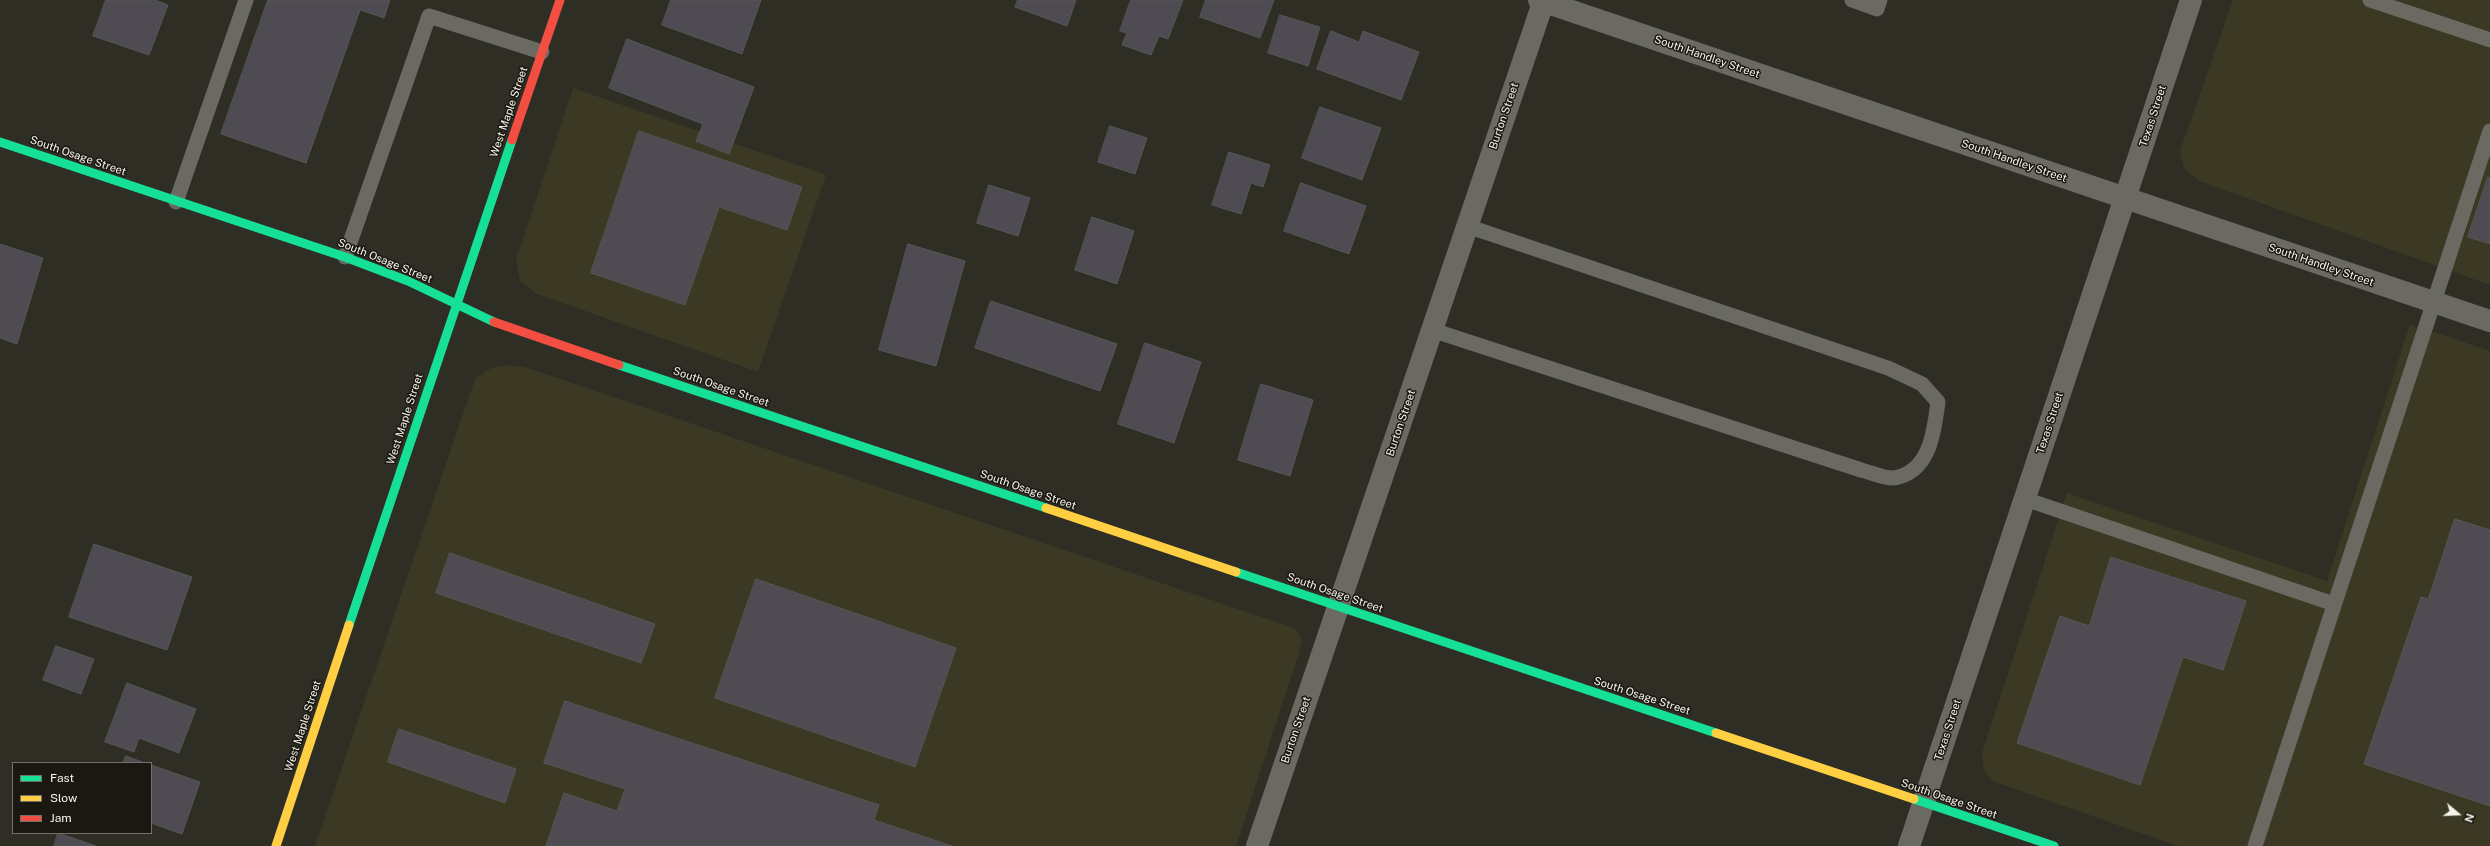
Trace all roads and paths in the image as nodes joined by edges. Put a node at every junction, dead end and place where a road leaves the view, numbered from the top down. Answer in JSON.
{"nodes":[{"id":1,"x":246,"y":0,"type":"edge"},
{"id":2,"x":560,"y":0,"type":"edge"},
{"id":3,"x":1542,"y":0,"type":"edge"},
{"id":4,"x":1852,"y":0,"type":"edge"},
{"id":5,"x":1880,"y":0,"type":"edge"},
{"id":6,"x":2191,"y":0,"type":"edge"},
{"id":7,"x":2370,"y":0,"type":"edge"},
{"id":8,"x":2490,"y":40,"type":"edge"},
{"id":9,"x":542,"y":52,"type":"junction"},
{"id":10,"x":2490,"y":131,"type":"edge"},
{"id":11,"x":0,"y":142,"type":"edge"},
{"id":12,"x":2125,"y":199,"type":"junction"},
{"id":13,"x":176,"y":202,"type":"junction"},
{"id":14,"x":1467,"y":226,"type":"junction"},
{"id":15,"x":345,"y":257,"type":"junction"},
{"id":16,"x":2432,"y":302,"type":"junction"},
{"id":17,"x":455,"y":304,"type":"junction"},
{"id":18,"x":2490,"y":321,"type":"edge"},
{"id":19,"x":1432,"y":330,"type":"junction"},
{"id":20,"x":2025,"y":499,"type":"junction"},
{"id":21,"x":2334,"y":604,"type":"junction"},
{"id":22,"x":1338,"y":607,"type":"junction"},
{"id":23,"x":1924,"y":802,"type":"junction"},
{"id":24,"x":276,"y":846,"type":"edge"},
{"id":25,"x":1257,"y":846,"type":"edge"},
{"id":26,"x":1909,"y":846,"type":"edge"},
{"id":27,"x":2054,"y":846,"type":"edge"},
{"id":28,"x":2255,"y":846,"type":"edge"}],
"edges":[{"from":1,"to":13,"type":"lane"},
{"from":2,"to":9,"type":"street","name":"West Maple Street"},
{"from":3,"to":12,"type":"street","name":"South Handley Street"},
{"from":3,"to":14,"type":"street","name":"Burton Street"},
{"from":4,"to":5,"type":"lane"},
{"from":6,"to":12,"type":"street","name":"Texas Street"},
{"from":7,"to":8,"type":"lane"},
{"from":9,"to":15,"type":"lane"},
{"from":9,"to":17,"type":"street","name":"West Maple Street"},
{"from":10,"to":16,"type":"lane"},
{"from":11,"to":13,"type":"street","name":"South Osage Street"},
{"from":12,"to":16,"type":"street","name":"South Handley Street"},
{"from":12,"to":20,"type":"street","name":"Texas Street"},
{"from":13,"to":15,"type":"street","name":"South Osage Street"},
{"from":14,"to":19,"type":"street","name":"Burton Street"},
{"from":14,"to":19,"type":"lane"},
{"from":15,"to":17,"type":"street","name":"South Osage Street"},
{"from":16,"to":18,"type":"street","name":"South Handley Street"},
{"from":16,"to":21,"type":"lane"},
{"from":17,"to":22,"type":"street","name":"South Osage Street"},
{"from":17,"to":24,"type":"street","name":"West Maple Street"},
{"from":19,"to":22,"type":"street","name":"Burton Street"},
{"from":20,"to":21,"type":"lane"},
{"from":20,"to":23,"type":"street","name":"Texas Street"},
{"from":21,"to":28,"type":"lane"},
{"from":22,"to":23,"type":"street","name":"South Osage Street"},
{"from":22,"to":25,"type":"street","name":"Burton Street"},
{"from":23,"to":26,"type":"street","name":"Texas Street"},
{"from":23,"to":27,"type":"street","name":"South Osage Street"}]}
